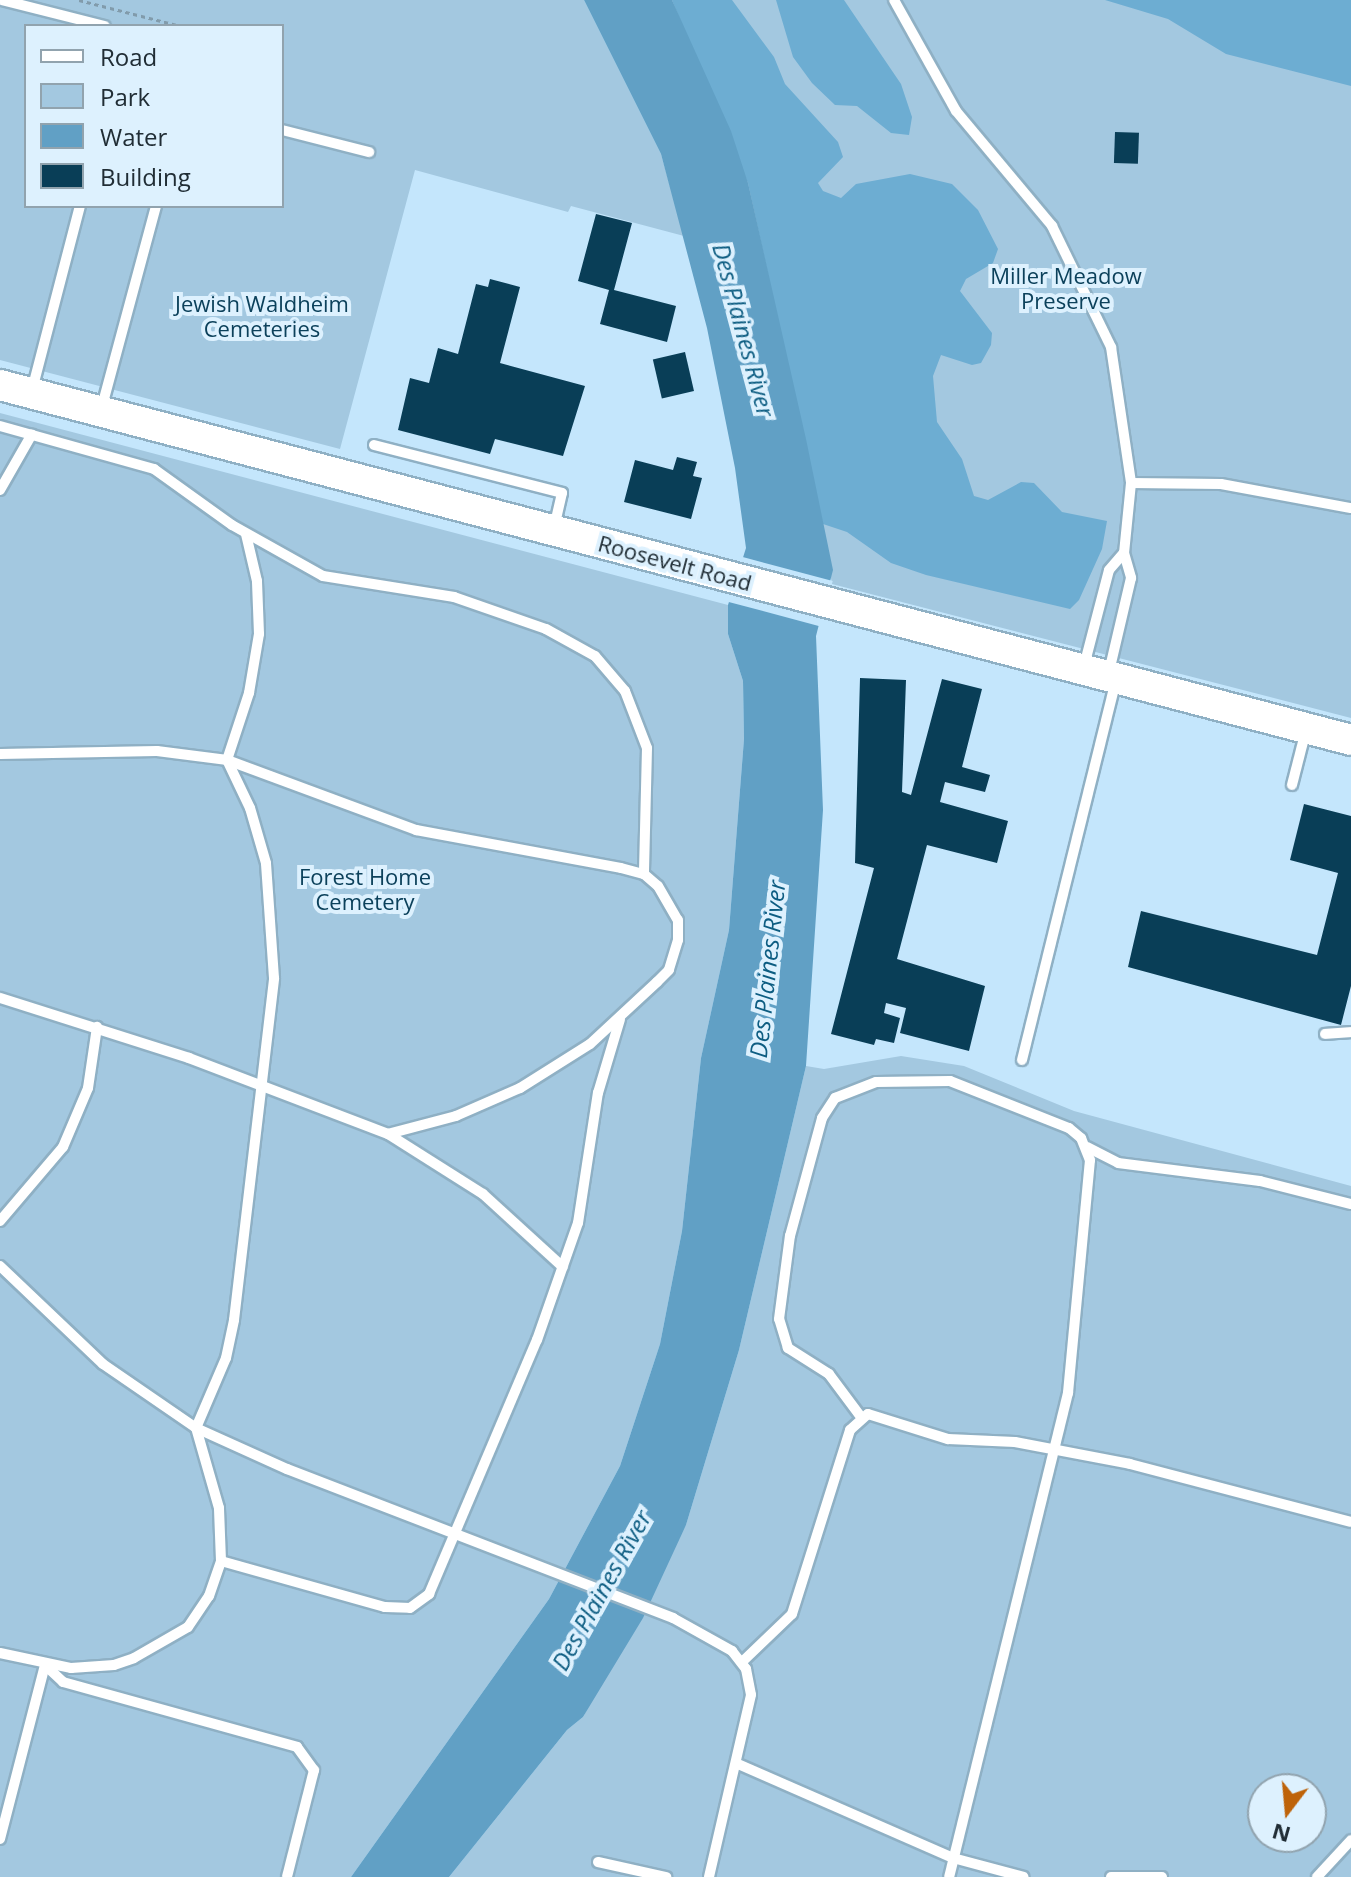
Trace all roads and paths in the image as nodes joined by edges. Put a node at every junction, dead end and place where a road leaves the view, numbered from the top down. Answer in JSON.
{"nodes":[{"id":1,"x":2,"y":0,"type":"edge"},
{"id":2,"x":79,"y":0,"type":"edge"},
{"id":3,"x":894,"y":0,"type":"edge"},
{"id":4,"x":97,"y":24,"type":"edge"},
{"id":5,"x":173,"y":24,"type":"edge"},
{"id":6,"x":284,"y":131,"type":"edge"},
{"id":7,"x":369,"y":152,"type":"dead end"},
{"id":8,"x":79,"y":208,"type":"edge"},
{"id":9,"x":155,"y":208,"type":"edge"},
{"id":10,"x":0,"y":385,"type":"edge"},
{"id":11,"x":31,"y":393,"type":"junction"},
{"id":12,"x":101,"y":412,"type":"junction"},
{"id":13,"x":0,"y":426,"type":"edge"},
{"id":14,"x":32,"y":434,"type":"junction"},
{"id":15,"x":374,"y":445,"type":"dead end"},
{"id":16,"x":1131,"y":483,"type":"junction"},
{"id":17,"x":0,"y":490,"type":"edge"},
{"id":18,"x":1351,"y":508,"type":"edge"},
{"id":19,"x":554,"y":531,"type":"junction"},
{"id":20,"x":246,"y":534,"type":"junction"},
{"id":21,"x":1124,"y":553,"type":"junction"},
{"id":22,"x":1102,"y":676,"type":"junction"},
{"id":23,"x":1307,"y":728,"type":"junction"},
{"id":24,"x":1351,"y":740,"type":"edge"},
{"id":25,"x":0,"y":754,"type":"edge"},
{"id":26,"x":227,"y":760,"type":"junction"},
{"id":27,"x":1292,"y":785,"type":"dead end"},
{"id":28,"x":644,"y":874,"type":"junction"},
{"id":29,"x":0,"y":998,"type":"edge"},
{"id":30,"x":621,"y":1015,"type":"junction"},
{"id":31,"x":97,"y":1027,"type":"junction"},
{"id":32,"x":1351,"y":1032,"type":"edge"},
{"id":33,"x":1325,"y":1034,"type":"dead end"},
{"id":34,"x":1022,"y":1060,"type":"dead end"},
{"id":35,"x":262,"y":1084,"type":"junction"},
{"id":36,"x":388,"y":1134,"type":"junction"},
{"id":37,"x":1087,"y":1147,"type":"junction"},
{"id":38,"x":1351,"y":1204,"type":"edge"},
{"id":39,"x":0,"y":1221,"type":"edge"},
{"id":40,"x":0,"y":1266,"type":"edge"},
{"id":41,"x":563,"y":1267,"type":"junction"},
{"id":42,"x":861,"y":1417,"type":"junction"},
{"id":43,"x":196,"y":1428,"type":"junction"},
{"id":44,"x":1057,"y":1450,"type":"junction"},
{"id":45,"x":1351,"y":1522,"type":"edge"},
{"id":46,"x":452,"y":1529,"type":"junction"},
{"id":47,"x":221,"y":1561,"type":"junction"},
{"id":48,"x":0,"y":1653,"type":"edge"},
{"id":49,"x":742,"y":1662,"type":"junction"},
{"id":50,"x":45,"y":1665,"type":"junction"},
{"id":51,"x":738,"y":1764,"type":"junction"},
{"id":52,"x":0,"y":1839,"type":"edge"},
{"id":53,"x":1351,"y":1840,"type":"edge"},
{"id":54,"x":953,"y":1858,"type":"junction"},
{"id":55,"x":598,"y":1862,"type":"dead end"},
{"id":56,"x":287,"y":1877,"type":"edge"},
{"id":57,"x":666,"y":1877,"type":"edge"},
{"id":58,"x":709,"y":1877,"type":"edge"},
{"id":59,"x":949,"y":1877,"type":"edge"},
{"id":60,"x":1024,"y":1877,"type":"edge"},
{"id":61,"x":1111,"y":1877,"type":"edge"},
{"id":62,"x":1162,"y":1877,"type":"edge"},
{"id":63,"x":1317,"y":1877,"type":"edge"}],
"edges":[{"from":1,"to":4,"type":"lane"},
{"from":2,"to":5,"type":"path"},
{"from":3,"to":16,"type":"lane"},
{"from":6,"to":7,"type":"lane"},
{"from":8,"to":11,"type":"lane"},
{"from":9,"to":12,"type":"lane"},
{"from":10,"to":11,"type":"main road","name":"Roosevelt Road"},
{"from":11,"to":12,"type":"main road","name":"Roosevelt Road"},
{"from":12,"to":19,"type":"main road","name":"Roosevelt Road"},
{"from":13,"to":14,"type":"lane"},
{"from":14,"to":17,"type":"lane"},
{"from":14,"to":20,"type":"lane"},
{"from":15,"to":19,"type":"lane"},
{"from":16,"to":18,"type":"lane"},
{"from":16,"to":21,"type":"lane"},
{"from":19,"to":22,"type":"main road","name":"Roosevelt Road"},
{"from":20,"to":26,"type":"lane"},
{"from":20,"to":28,"type":"lane"},
{"from":21,"to":22,"type":"lane"},
{"from":21,"to":22,"type":"lane"},
{"from":22,"to":23,"type":"main road","name":"Roosevelt Road"},
{"from":22,"to":34,"type":"lane"},
{"from":23,"to":24,"type":"main road","name":"Roosevelt Road"},
{"from":23,"to":27,"type":"lane"},
{"from":25,"to":26,"type":"lane"},
{"from":26,"to":28,"type":"lane"},
{"from":26,"to":35,"type":"lane"},
{"from":28,"to":30,"type":"lane"},
{"from":29,"to":31,"type":"lane"},
{"from":30,"to":36,"type":"lane"},
{"from":30,"to":41,"type":"lane"},
{"from":31,"to":35,"type":"lane"},
{"from":31,"to":39,"type":"lane"},
{"from":32,"to":33,"type":"lane"},
{"from":35,"to":36,"type":"lane"},
{"from":35,"to":43,"type":"lane"},
{"from":36,"to":41,"type":"lane"},
{"from":37,"to":38,"type":"lane"},
{"from":37,"to":42,"type":"lane"},
{"from":37,"to":44,"type":"lane"},
{"from":40,"to":43,"type":"lane"},
{"from":41,"to":46,"type":"lane"},
{"from":42,"to":44,"type":"lane"},
{"from":42,"to":49,"type":"lane"},
{"from":43,"to":46,"type":"lane"},
{"from":43,"to":47,"type":"lane"},
{"from":44,"to":45,"type":"lane"},
{"from":44,"to":54,"type":"lane"},
{"from":46,"to":47,"type":"lane"},
{"from":46,"to":49,"type":"lane"},
{"from":47,"to":50,"type":"lane"},
{"from":48,"to":50,"type":"lane"},
{"from":49,"to":51,"type":"lane"},
{"from":50,"to":52,"type":"lane"},
{"from":50,"to":56,"type":"lane"},
{"from":51,"to":54,"type":"lane"},
{"from":51,"to":58,"type":"lane"},
{"from":53,"to":63,"type":"lane"},
{"from":54,"to":59,"type":"lane"},
{"from":54,"to":60,"type":"lane"},
{"from":55,"to":57,"type":"lane"},
{"from":61,"to":62,"type":"lane"}]}
